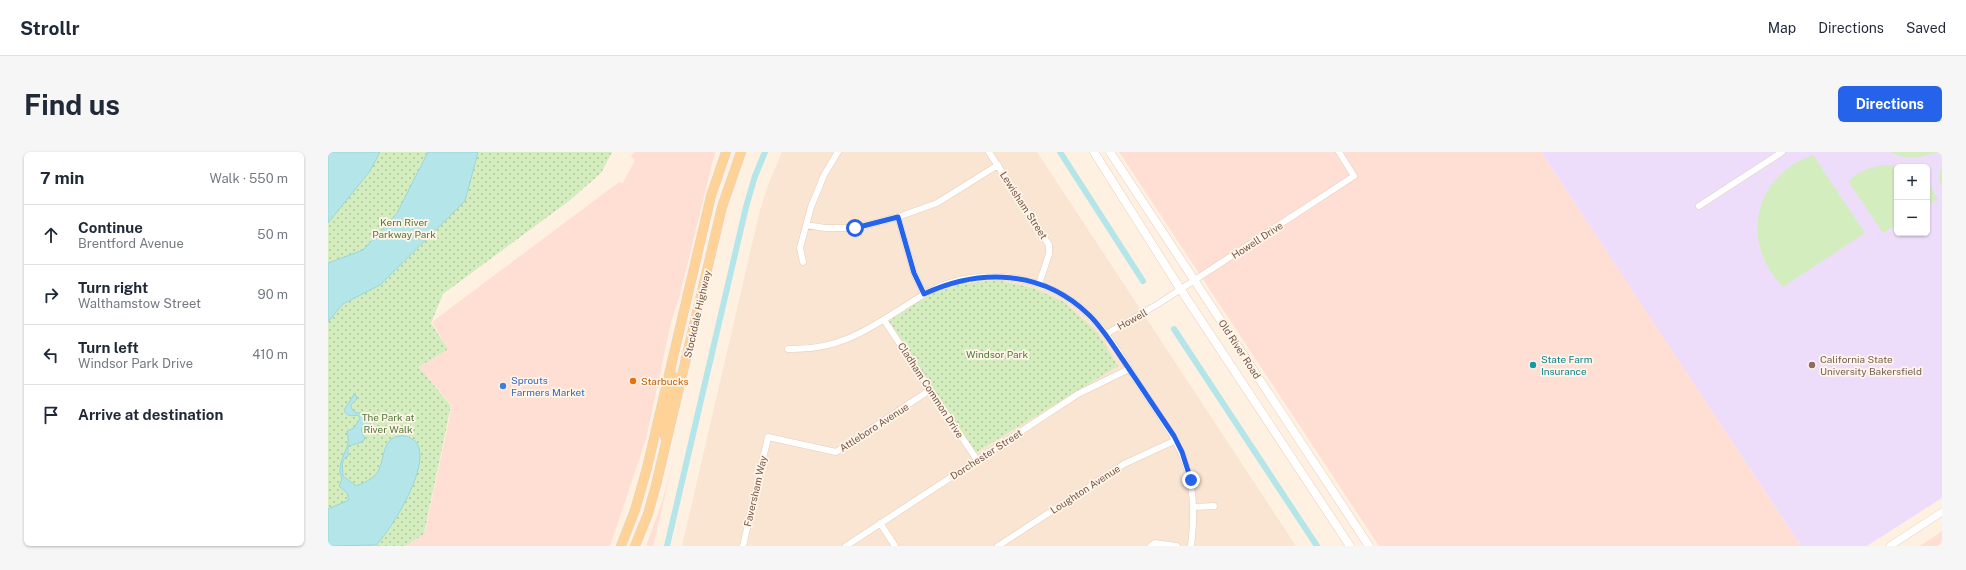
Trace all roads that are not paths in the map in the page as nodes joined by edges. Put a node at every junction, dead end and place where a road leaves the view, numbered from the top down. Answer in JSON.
{"nodes":[{"id":1,"x":726,"y":152,"type":"edge"},
{"id":2,"x":741,"y":152,"type":"edge"},
{"id":3,"x":838,"y":152,"type":"edge"},
{"id":4,"x":990,"y":152,"type":"edge"},
{"id":5,"x":1094,"y":152,"type":"edge"},
{"id":6,"x":1110,"y":152,"type":"edge"},
{"id":7,"x":1339,"y":152,"type":"edge"},
{"id":8,"x":1782,"y":152,"type":"edge"},
{"id":9,"x":998,"y":165,"type":"junction"},
{"id":10,"x":1699,"y":206,"type":"dead end"},
{"id":11,"x":898,"y":217,"type":"junction"},
{"id":12,"x":806,"y":225,"type":"junction"},
{"id":13,"x":803,"y":262,"type":"dead end"},
{"id":14,"x":1195,"y":281,"type":"junction"},
{"id":15,"x":1039,"y":284,"type":"junction"},
{"id":16,"x":1181,"y":290,"type":"junction"},
{"id":17,"x":924,"y":294,"type":"junction"},
{"id":18,"x":1158,"y":304,"type":"joint"},
{"id":19,"x":884,"y":320,"type":"junction"},
{"id":20,"x":1106,"y":334,"type":"junction"},
{"id":21,"x":788,"y":349,"type":"dead end"},
{"id":22,"x":1129,"y":369,"type":"junction"},
{"id":23,"x":670,"y":372,"type":"junction"},
{"id":24,"x":930,"y":390,"type":"junction"},
{"id":25,"x":768,"y":437,"type":"joint"},
{"id":26,"x":1176,"y":440,"type":"junction"},
{"id":27,"x":666,"y":442,"type":"junction"},
{"id":28,"x":977,"y":460,"type":"junction"},
{"id":29,"x":1194,"y":506,"type":"junction"},
{"id":30,"x":1214,"y":506,"type":"dead end"},
{"id":31,"x":1942,"y":512,"type":"edge"},
{"id":32,"x":880,"y":523,"type":"junction"},
{"id":33,"x":621,"y":546,"type":"edge"},
{"id":34,"x":635,"y":546,"type":"edge"},
{"id":35,"x":743,"y":546,"type":"edge"},
{"id":36,"x":846,"y":546,"type":"edge"},
{"id":37,"x":895,"y":546,"type":"edge"},
{"id":38,"x":998,"y":546,"type":"edge"},
{"id":39,"x":1151,"y":546,"type":"edge"},
{"id":40,"x":1177,"y":546,"type":"edge"},
{"id":41,"x":1191,"y":546,"type":"edge"},
{"id":42,"x":1350,"y":546,"type":"edge"},
{"id":43,"x":1369,"y":546,"type":"edge"},
{"id":44,"x":1890,"y":546,"type":"edge"}],
"edges":[{"from":1,"to":23,"type":"main road","name":"Stockdale Highway"},
{"from":2,"to":27,"type":"main road","name":"Stockdale Highway"},
{"from":3,"to":12,"type":"street"},
{"from":4,"to":9,"type":"street","name":"Lewisham Street"},
{"from":5,"to":16,"type":"main road","name":"Old River Road"},
{"from":6,"to":14,"type":"main road","name":"Old River Road"},
{"from":7,"to":14,"type":"street","name":"Howell Drive"},
{"from":8,"to":10,"type":"street"},
{"from":9,"to":11,"type":"street"},
{"from":9,"to":15,"type":"street","name":"Lewisham Street"},
{"from":11,"to":12,"type":"street"},
{"from":11,"to":17,"type":"street"},
{"from":12,"to":13,"type":"street"},
{"from":14,"to":16,"type":"street","name":"Howell Drive"},
{"from":14,"to":43,"type":"main road","name":"Old River Road"},
{"from":15,"to":17,"type":"street"},
{"from":15,"to":20,"type":"street"},
{"from":16,"to":18,"type":"street","name":"Howell Drive"},
{"from":16,"to":42,"type":"main road","name":"Old River Road"},
{"from":17,"to":19,"type":"street"},
{"from":18,"to":20,"type":"street","name":"Howell"},
{"from":19,"to":21,"type":"street"},
{"from":19,"to":24,"type":"street","name":"Cladham Common Drive"},
{"from":20,"to":22,"type":"street"},
{"from":22,"to":26,"type":"street"},
{"from":22,"to":28,"type":"street","name":"Dorchester Street"},
{"from":23,"to":27,"type":"main road"},
{"from":23,"to":33,"type":"main road","name":"Stockdale Highway"},
{"from":24,"to":25,"type":"street","name":"Attleboro Avenue"},
{"from":24,"to":28,"type":"street","name":"Cladham Common Drive"},
{"from":25,"to":35,"type":"street","name":"Faversham Way"},
{"from":26,"to":29,"type":"street"},
{"from":26,"to":38,"type":"street","name":"Loughton Avenue"},
{"from":27,"to":34,"type":"main road","name":"Stockdale Highway"},
{"from":28,"to":32,"type":"street","name":"Dorchester Street"},
{"from":29,"to":30,"type":"street"},
{"from":29,"to":41,"type":"street"},
{"from":31,"to":44,"type":"street"},
{"from":32,"to":36,"type":"street","name":"Dorchester Street"},
{"from":32,"to":37,"type":"street"},
{"from":39,"to":40,"type":"street"}]}
